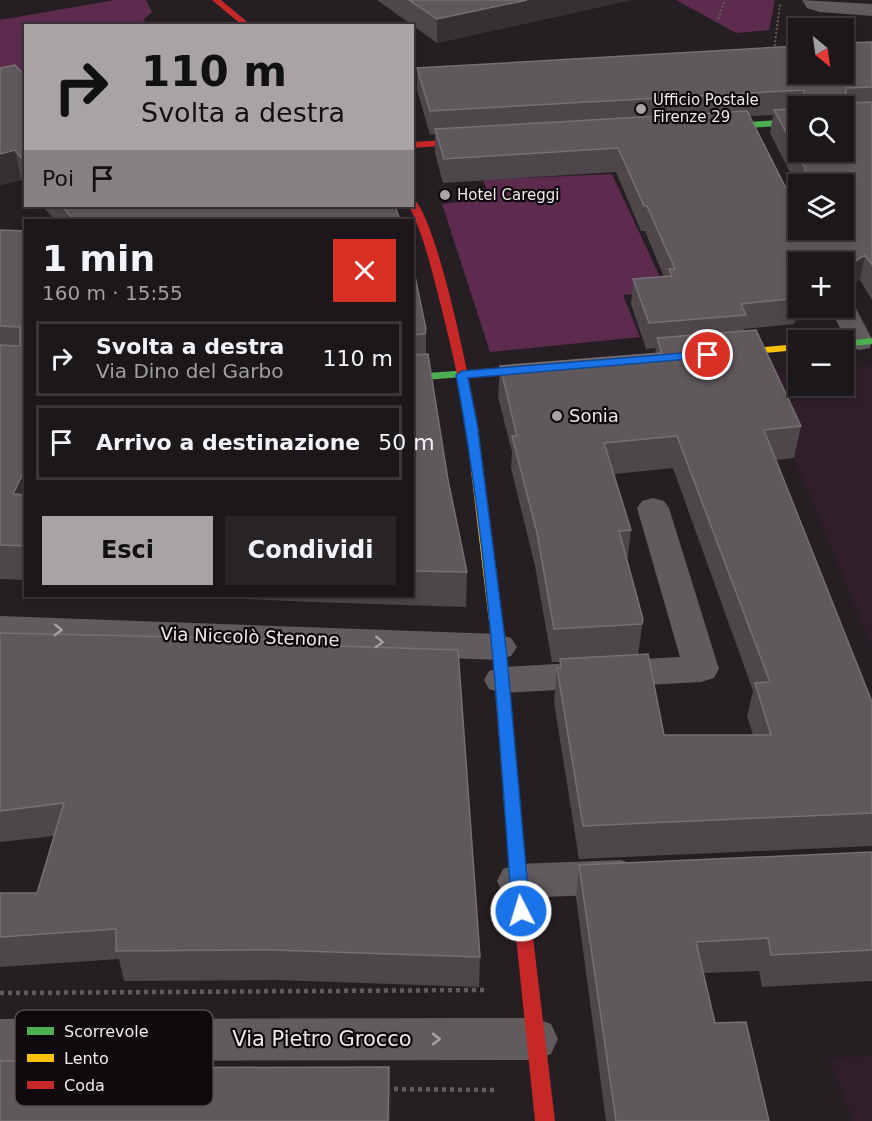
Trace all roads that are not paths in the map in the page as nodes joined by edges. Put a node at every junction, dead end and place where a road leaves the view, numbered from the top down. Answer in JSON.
{"nodes":[{"id":1,"x":216,"y":0,"type":"edge"},
{"id":2,"x":812,"y":2,"type":"edge"},
{"id":3,"x":872,"y":10,"type":"edge"},
{"id":4,"x":246,"y":24,"type":"edge"},
{"id":5,"x":788,"y":125,"type":"edge"},
{"id":6,"x":693,"y":128,"type":"edge"},
{"id":7,"x":495,"y":140,"type":"edge"},
{"id":8,"x":414,"y":144,"type":"edge"},
{"id":9,"x":414,"y":206,"type":"edge"},
{"id":10,"x":848,"y":318,"type":"edge"},
{"id":11,"x":858,"y":342,"type":"edge"},
{"id":12,"x":788,"y":348,"type":"edge"},
{"id":13,"x":705,"y":355,"type":"edge"},
{"id":14,"x":555,"y":367,"type":"edge"},
{"id":15,"x":462,"y":375,"type":"junction"},
{"id":16,"x":414,"y":378,"type":"edge"},
{"id":17,"x":653,"y":508,"type":"dead end"},
{"id":18,"x":0,"y":628,"type":"edge"},
{"id":19,"x":501,"y":663,"type":"junction"},
{"id":20,"x":652,"y":875,"type":"edge"},
{"id":21,"x":518,"y":881,"type":"junction"},
{"id":22,"x":535,"y":1039,"type":"junction"},
{"id":23,"x":0,"y":1040,"type":"edge"},
{"id":24,"x":15,"y":1040,"type":"edge"},
{"id":25,"x":213,"y":1040,"type":"edge"},
{"id":26,"x":546,"y":1121,"type":"edge"}],
"edges":[{"from":1,"to":4,"type":"street"},
{"from":2,"to":3,"type":"street"},
{"from":5,"to":6,"type":"street"},
{"from":7,"to":8,"type":"street"},
{"from":9,"to":15,"type":"street"},
{"from":10,"to":11,"type":"street"},
{"from":12,"to":13,"type":"street"},
{"from":14,"to":15,"type":"street"},
{"from":15,"to":16,"type":"street"},
{"from":15,"to":19,"type":"street"},
{"from":17,"to":19,"type":"street","name":"Via Niccolò Stenone"},
{"from":18,"to":19,"type":"street","name":"Via Niccolò Stenone","one_way":true},
{"from":19,"to":21,"type":"street"},
{"from":20,"to":21,"type":"street"},
{"from":21,"to":22,"type":"street"},
{"from":25,"to":22,"type":"street","name":"Via Pietro Grocco","one_way":true},
{"from":22,"to":26,"type":"street"},
{"from":23,"to":24,"type":"street","name":"Via Pietro Grocco","one_way":true}]}
